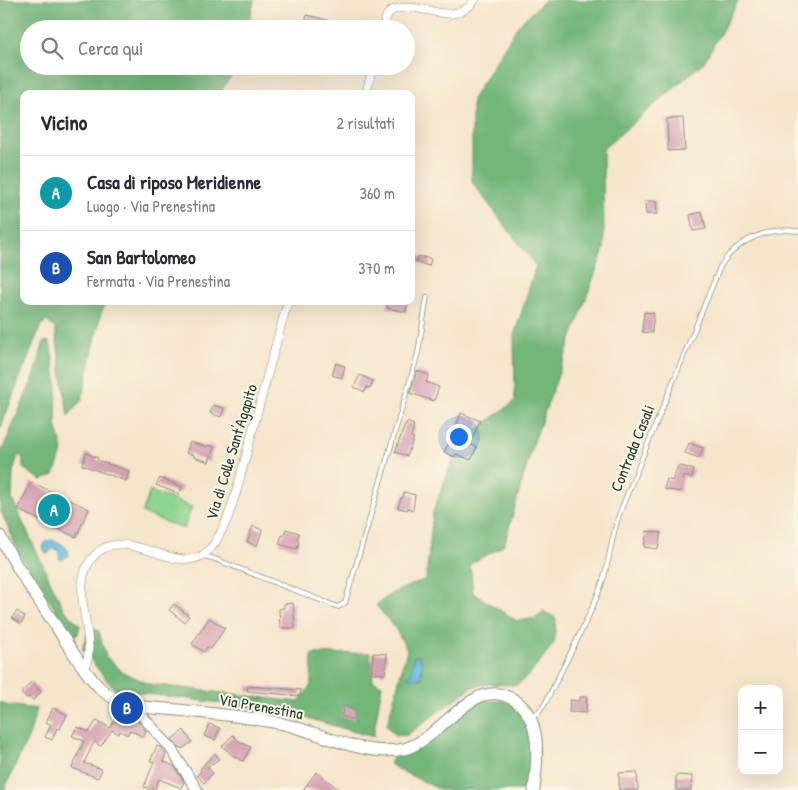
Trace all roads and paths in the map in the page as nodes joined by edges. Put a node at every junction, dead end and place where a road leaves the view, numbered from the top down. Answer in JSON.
{"nodes":[{"id":1,"x":475,"y":0,"type":"edge"},
{"id":2,"x":386,"y":20,"type":"edge"},
{"id":3,"x":371,"y":75,"type":"edge"},
{"id":4,"x":367,"y":90,"type":"edge"},
{"id":5,"x":798,"y":231,"type":"edge"},
{"id":6,"x":427,"y":297,"type":"dead end"},
{"id":7,"x":287,"y":305,"type":"edge"},
{"id":8,"x":0,"y":536,"type":"edge"},
{"id":9,"x":201,"y":556,"type":"junction"},
{"id":10,"x":85,"y":669,"type":"junction"},
{"id":11,"x":137,"y":706,"type":"junction"},
{"id":12,"x":530,"y":718,"type":"junction"},
{"id":13,"x":197,"y":790,"type":"edge"},
{"id":14,"x":534,"y":790,"type":"edge"}],
"edges":[{"from":1,"to":2,"type":"street"},
{"from":3,"to":4,"type":"street"},
{"from":5,"to":12,"type":"lane","name":"Contrada Casali"},
{"from":6,"to":9,"type":"lane"},
{"from":7,"to":9,"type":"street","name":"Via di Colle Sant'Agapito"},
{"from":8,"to":10,"type":"main road","name":"Via Prenestina"},
{"from":9,"to":10,"type":"street"},
{"from":10,"to":11,"type":"main road","name":"Via Prenestina"},
{"from":11,"to":12,"type":"main road","name":"Via Prenestina"},
{"from":11,"to":13,"type":"street"},
{"from":12,"to":14,"type":"main road","name":"Via Prenestina"}]}
